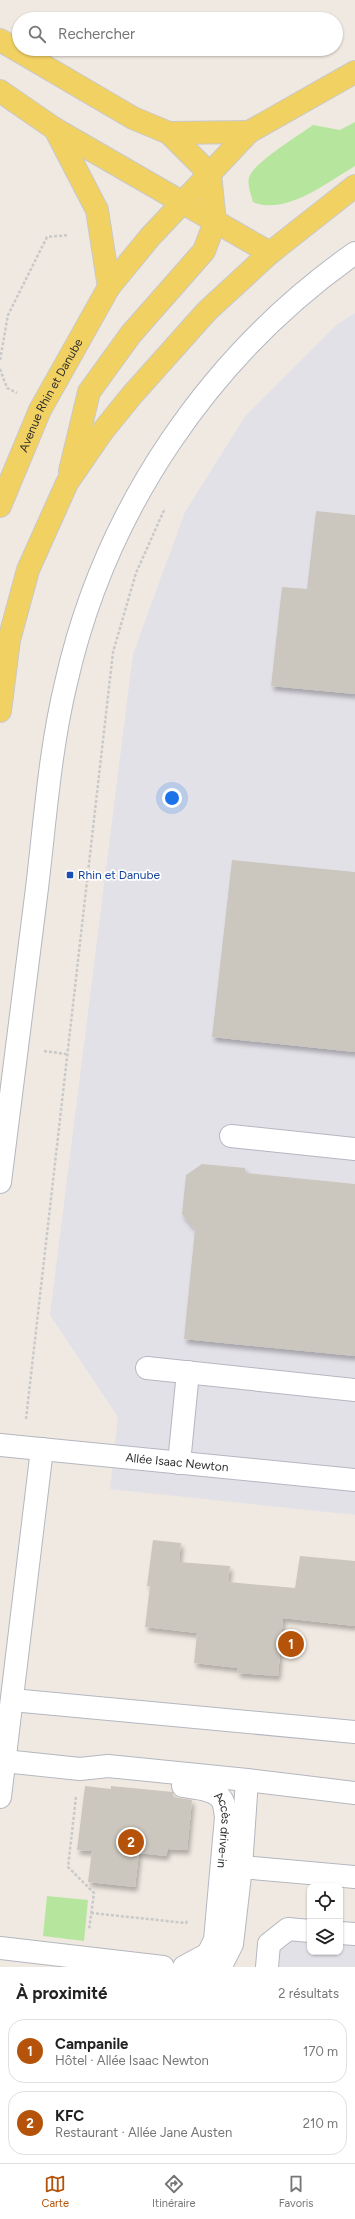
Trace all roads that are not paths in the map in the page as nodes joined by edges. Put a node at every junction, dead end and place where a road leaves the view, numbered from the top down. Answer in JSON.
{"nodes":[{"id":1,"x":0,"y":40,"type":"edge"},
{"id":2,"x":12,"y":47,"type":"edge"},
{"id":3,"x":27,"y":56,"type":"edge"},
{"id":4,"x":355,"y":72,"type":"edge"},
{"id":5,"x":0,"y":91,"type":"edge"},
{"id":6,"x":55,"y":129,"type":"junction"},
{"id":7,"x":169,"y":132,"type":"junction"},
{"id":8,"x":249,"y":132,"type":"junction"},
{"id":9,"x":210,"y":174,"type":"junction"},
{"id":10,"x":355,"y":186,"type":"edge"},
{"id":11,"x":182,"y":203,"type":"junction"},
{"id":12,"x":216,"y":222,"type":"junction"},
{"id":13,"x":270,"y":253,"type":"junction"},
{"id":14,"x":355,"y":253,"type":"edge"},
{"id":15,"x":109,"y":287,"type":"junction"},
{"id":16,"x":67,"y":483,"type":"junction"},
{"id":17,"x":0,"y":506,"type":"edge"},
{"id":18,"x":0,"y":711,"type":"edge"},
{"id":19,"x":231,"y":1136,"type":"dead end"},
{"id":20,"x":355,"y":1149,"type":"edge"},
{"id":21,"x":0,"y":1182,"type":"edge"},
{"id":22,"x":147,"y":1368,"type":"dead end"},
{"id":23,"x":188,"y":1372,"type":"junction"},
{"id":24,"x":355,"y":1390,"type":"edge"},
{"id":25,"x":0,"y":1445,"type":"edge"},
{"id":26,"x":42,"y":1450,"type":"junction"},
{"id":27,"x":179,"y":1463,"type":"junction"},
{"id":28,"x":355,"y":1480,"type":"edge"},
{"id":29,"x":12,"y":1700,"type":"junction"},
{"id":30,"x":355,"y":1732,"type":"edge"},
{"id":31,"x":4,"y":1761,"type":"junction"},
{"id":32,"x":80,"y":1769,"type":"junction"},
{"id":33,"x":247,"y":1780,"type":"junction"},
{"id":34,"x":355,"y":1793,"type":"edge"},
{"id":35,"x":0,"y":1797,"type":"edge"},
{"id":36,"x":241,"y":1867,"type":"junction"},
{"id":37,"x":355,"y":1877,"type":"edge"},
{"id":38,"x":307,"y":1931,"type":"edge"},
{"id":39,"x":343,"y":1933,"type":"edge"},
{"id":40,"x":355,"y":1934,"type":"edge"},
{"id":41,"x":0,"y":1948,"type":"edge"},
{"id":42,"x":163,"y":1967,"type":"edge"},
{"id":43,"x":184,"y":1967,"type":"edge"},
{"id":44,"x":209,"y":1967,"type":"edge"},
{"id":45,"x":267,"y":1967,"type":"edge"}],
"edges":[{"from":1,"to":2,"type":"main road"},
{"from":3,"to":7,"type":"main road"},
{"from":4,"to":8,"type":"main road"},
{"from":5,"to":6,"type":"main road"},
{"from":6,"to":11,"type":"main road"},
{"from":6,"to":15,"type":"main road"},
{"from":7,"to":8,"type":"main road"},
{"from":7,"to":9,"type":"main road"},
{"from":8,"to":9,"type":"main road","name":"Avenue Rhin et Danube"},
{"from":9,"to":11,"type":"main road","name":"Avenue Rhin et Danube"},
{"from":9,"to":12,"type":"main road"},
{"from":10,"to":13,"type":"main road"},
{"from":11,"to":12,"type":"main road"},
{"from":11,"to":15,"type":"main road","name":"Avenue Rhin et Danube"},
{"from":12,"to":13,"type":"main road"},
{"from":12,"to":16,"type":"main road"},
{"from":13,"to":16,"type":"main road"},
{"from":14,"to":21,"type":"street"},
{"from":15,"to":17,"type":"main road","name":"Avenue Rhin et Danube"},
{"from":16,"to":18,"type":"main road"},
{"from":19,"to":20,"type":"street"},
{"from":22,"to":23,"type":"street"},
{"from":23,"to":24,"type":"street"},
{"from":23,"to":27,"type":"street"},
{"from":25,"to":26,"type":"street","name":"Allée Isaac Newton"},
{"from":26,"to":27,"type":"street","name":"Allée Isaac Newton"},
{"from":26,"to":29,"type":"street"},
{"from":27,"to":28,"type":"street","name":"Allée Isaac Newton"},
{"from":29,"to":30,"type":"street"},
{"from":29,"to":31,"type":"street"},
{"from":31,"to":32,"type":"street"},
{"from":31,"to":35,"type":"street"},
{"from":32,"to":33,"type":"street"},
{"from":32,"to":43,"type":"street","name":"Accès drive-in"},
{"from":33,"to":34,"type":"street"},
{"from":33,"to":36,"type":"street"},
{"from":36,"to":37,"type":"street"},
{"from":36,"to":44,"type":"street"},
{"from":38,"to":45,"type":"street"},
{"from":39,"to":40,"type":"street"},
{"from":41,"to":42,"type":"street"}]}
